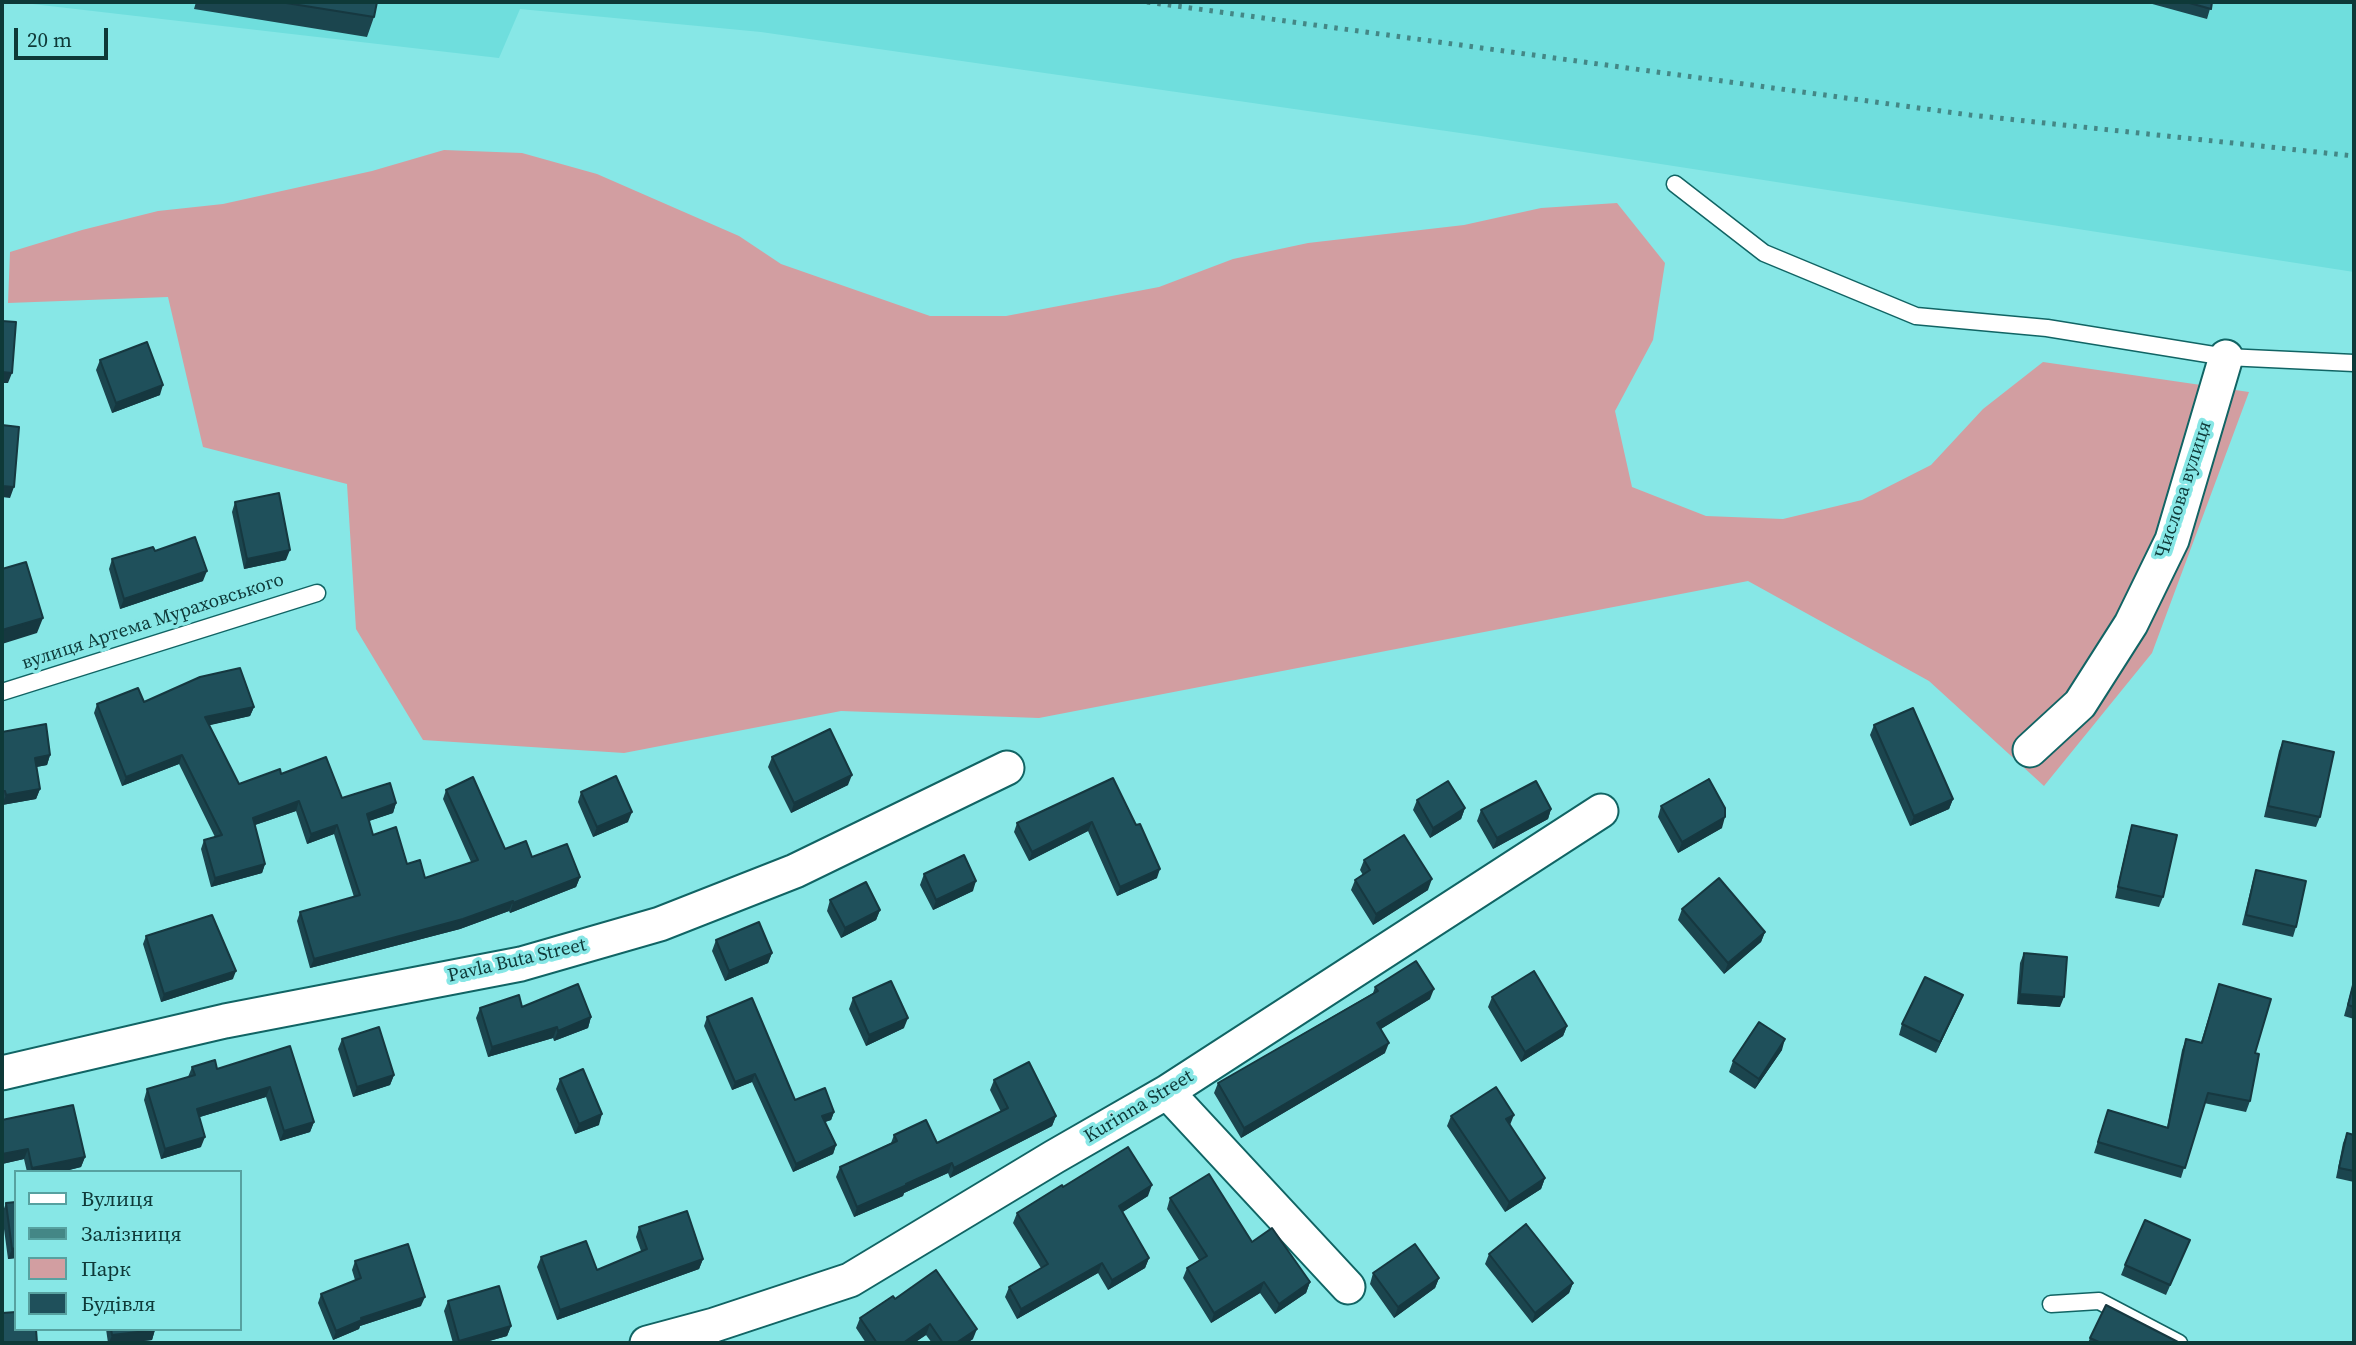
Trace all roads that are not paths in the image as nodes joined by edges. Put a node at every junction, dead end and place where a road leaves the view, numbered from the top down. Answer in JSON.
{"nodes":[{"id":1,"x":1675,"y":184,"type":"dead end"},
{"id":2,"x":2226,"y":357,"type":"junction"},
{"id":3,"x":2354,"y":363,"type":"edge"},
{"id":4,"x":317,"y":593,"type":"dead end"},
{"id":5,"x":2,"y":692,"type":"edge"},
{"id":6,"x":2030,"y":750,"type":"dead end"},
{"id":7,"x":1007,"y":768,"type":"dead end"},
{"id":8,"x":1601,"y":811,"type":"dead end"},
{"id":9,"x":2,"y":1073,"type":"edge"},
{"id":10,"x":1167,"y":1092,"type":"junction"},
{"id":11,"x":1348,"y":1287,"type":"dead end"},
{"id":12,"x":2051,"y":1304,"type":"dead end"},
{"id":13,"x":647,"y":1343,"type":"edge"},
{"id":14,"x":2179,"y":1343,"type":"edge"}],
"edges":[{"from":1,"to":2,"type":"lane"},
{"from":2,"to":3,"type":"lane"},
{"from":2,"to":6,"type":"street","name":"Числова вулиця"},
{"from":4,"to":5,"type":"lane","name":"вулиця Артема Мураховського"},
{"from":7,"to":9,"type":"street","name":"Pavla Buta Street"},
{"from":8,"to":10,"type":"street","name":"Kurinna Street"},
{"from":10,"to":11,"type":"street"},
{"from":10,"to":13,"type":"street","name":"Kurinna Street"},
{"from":12,"to":14,"type":"lane"}]}
